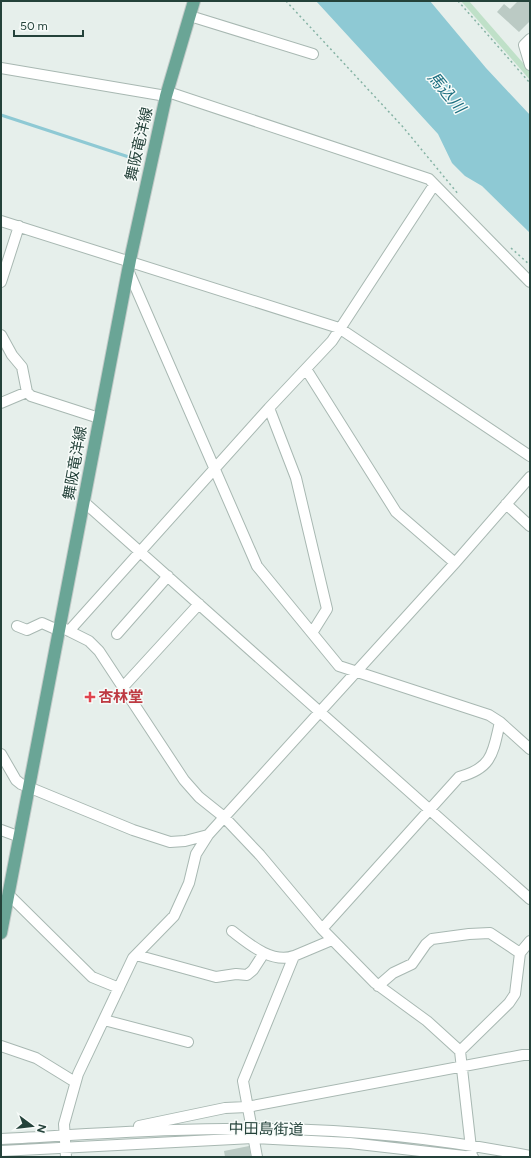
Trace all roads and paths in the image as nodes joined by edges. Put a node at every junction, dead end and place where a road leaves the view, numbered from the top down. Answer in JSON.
{"nodes":[{"id":1,"x":194,"y":1,"type":"edge"},
{"id":2,"x":286,"y":1,"type":"edge"},
{"id":3,"x":458,"y":1,"type":"edge"},
{"id":4,"x":190,"y":16,"type":"junction"},
{"id":5,"x":530,"y":39,"type":"edge"},
{"id":6,"x":313,"y":54,"type":"dead end"},
{"id":7,"x":530,"y":65,"type":"edge"},
{"id":8,"x":1,"y":68,"type":"edge"},
{"id":9,"x":530,"y":83,"type":"edge"},
{"id":10,"x":167,"y":94,"type":"junction"},
{"id":11,"x":434,"y":185,"type":"junction"},
{"id":12,"x":462,"y":197,"type":"dead end"},
{"id":13,"x":1,"y":221,"type":"edge"},
{"id":14,"x":19,"y":226,"type":"junction"},
{"id":15,"x":510,"y":246,"type":"dead end"},
{"id":16,"x":129,"y":265,"type":"junction"},
{"id":17,"x":530,"y":265,"type":"edge"},
{"id":18,"x":1,"y":282,"type":"edge"},
{"id":19,"x":530,"y":282,"type":"edge"},
{"id":20,"x":339,"y":328,"type":"junction"},
{"id":21,"x":1,"y":335,"type":"edge"},
{"id":22,"x":306,"y":369,"type":"junction"},
{"id":23,"x":27,"y":392,"type":"junction"},
{"id":24,"x":1,"y":403,"type":"edge"},
{"id":25,"x":269,"y":408,"type":"junction"},
{"id":26,"x":99,"y":418,"type":"junction"},
{"id":27,"x":530,"y":456,"type":"edge"},
{"id":28,"x":215,"y":468,"type":"junction"},
{"id":29,"x":530,"y":477,"type":"edge"},
{"id":30,"x":84,"y":502,"type":"junction"},
{"id":31,"x":506,"y":504,"type":"junction"},
{"id":32,"x":530,"y":526,"type":"edge"},
{"id":33,"x":140,"y":552,"type":"junction"},
{"id":34,"x":455,"y":563,"type":"junction"},
{"id":35,"x":168,"y":576,"type":"junction"},
{"id":36,"x":199,"y":604,"type":"junction"},
{"id":37,"x":17,"y":626,"type":"dead end"},
{"id":38,"x":63,"y":630,"type":"junction"},
{"id":39,"x":312,"y":633,"type":"junction"},
{"id":40,"x":117,"y":634,"type":"dead end"},
{"id":41,"x":356,"y":670,"type":"junction"},
{"id":42,"x":123,"y":687,"type":"junction"},
{"id":43,"x":319,"y":711,"type":"junction"},
{"id":44,"x":500,"y":722,"type":"junction"},
{"id":45,"x":530,"y":749,"type":"edge"},
{"id":46,"x":1,"y":754,"type":"edge"},
{"id":47,"x":30,"y":787,"type":"junction"},
{"id":48,"x":430,"y":810,"type":"junction"},
{"id":49,"x":224,"y":817,"type":"junction"},
{"id":50,"x":1,"y":830,"type":"edge"},
{"id":51,"x":208,"y":835,"type":"junction"},
{"id":52,"x":20,"y":837,"type":"junction"},
{"id":53,"x":9,"y":895,"type":"junction"},
{"id":54,"x":530,"y":899,"type":"edge"},
{"id":55,"x":2,"y":926,"type":"edge"},
{"id":56,"x":322,"y":929,"type":"junction"},
{"id":57,"x":232,"y":931,"type":"dead end"},
{"id":58,"x":332,"y":940,"type":"junction"},
{"id":59,"x":530,"y":941,"type":"edge"},
{"id":60,"x":264,"y":953,"type":"junction"},
{"id":61,"x":520,"y":954,"type":"junction"},
{"id":62,"x":136,"y":955,"type":"junction"},
{"id":63,"x":294,"y":956,"type":"junction"},
{"id":64,"x":378,"y":986,"type":"junction"},
{"id":65,"x":119,"y":988,"type":"junction"},
{"id":66,"x":104,"y":1020,"type":"junction"},
{"id":67,"x":188,"y":1042,"type":"dead end"},
{"id":68,"x":1,"y":1046,"type":"edge"},
{"id":69,"x":460,"y":1052,"type":"junction"},
{"id":70,"x":530,"y":1055,"type":"edge"},
{"id":71,"x":462,"y":1067,"type":"junction"},
{"id":72,"x":75,"y":1082,"type":"junction"},
{"id":73,"x":247,"y":1107,"type":"junction"},
{"id":74,"x":114,"y":1132,"type":"junction"},
{"id":75,"x":252,"y":1133,"type":"junction"},
{"id":76,"x":64,"y":1136,"type":"junction"},
{"id":77,"x":1,"y":1139,"type":"edge"},
{"id":78,"x":471,"y":1146,"type":"junction"},
{"id":79,"x":64,"y":1147,"type":"junction"},
{"id":80,"x":1,"y":1151,"type":"edge"},
{"id":81,"x":530,"y":1156,"type":"edge"},
{"id":82,"x":66,"y":1157,"type":"edge"},
{"id":83,"x":257,"y":1157,"type":"edge"},
{"id":84,"x":472,"y":1157,"type":"edge"}],
"edges":[{"from":1,"to":4,"type":"main road","name":"舞阪竜洋線"},
{"from":2,"to":12,"type":"path"},
{"from":3,"to":9,"type":"path"},
{"from":4,"to":6,"type":"street"},
{"from":4,"to":10,"type":"main road","name":"舞阪竜洋線"},
{"from":5,"to":7,"type":"street"},
{"from":8,"to":10,"type":"street"},
{"from":10,"to":11,"type":"street"},
{"from":10,"to":16,"type":"main road","name":"舞阪竜洋線"},
{"from":11,"to":19,"type":"street"},
{"from":11,"to":20,"type":"street"},
{"from":13,"to":14,"type":"street"},
{"from":14,"to":16,"type":"street"},
{"from":14,"to":18,"type":"street"},
{"from":15,"to":17,"type":"path"},
{"from":16,"to":20,"type":"street"},
{"from":16,"to":26,"type":"main road","name":"舞阪竜洋線"},
{"from":16,"to":28,"type":"street"},
{"from":20,"to":22,"type":"street"},
{"from":20,"to":27,"type":"street"},
{"from":21,"to":23,"type":"street"},
{"from":22,"to":25,"type":"street"},
{"from":22,"to":34,"type":"street"},
{"from":23,"to":24,"type":"street"},
{"from":23,"to":26,"type":"street"},
{"from":25,"to":28,"type":"street"},
{"from":25,"to":39,"type":"street"},
{"from":26,"to":30,"type":"main road","name":"舞阪竜洋線"},
{"from":28,"to":33,"type":"street"},
{"from":28,"to":39,"type":"street"},
{"from":29,"to":31,"type":"street"},
{"from":30,"to":33,"type":"street"},
{"from":30,"to":38,"type":"main road","name":"舞阪竜洋線"},
{"from":31,"to":32,"type":"street"},
{"from":31,"to":34,"type":"street"},
{"from":33,"to":35,"type":"street"},
{"from":33,"to":38,"type":"street"},
{"from":34,"to":41,"type":"street"},
{"from":35,"to":36,"type":"street"},
{"from":35,"to":40,"type":"street"},
{"from":36,"to":42,"type":"street"},
{"from":36,"to":43,"type":"street"},
{"from":37,"to":38,"type":"street"},
{"from":38,"to":42,"type":"street"},
{"from":38,"to":47,"type":"main road","name":"舞阪竜洋線"},
{"from":39,"to":41,"type":"street"},
{"from":41,"to":43,"type":"street"},
{"from":41,"to":44,"type":"street"},
{"from":42,"to":49,"type":"street"},
{"from":43,"to":48,"type":"street"},
{"from":43,"to":49,"type":"street"},
{"from":44,"to":45,"type":"street"},
{"from":44,"to":48,"type":"street"},
{"from":46,"to":47,"type":"street"},
{"from":47,"to":51,"type":"street"},
{"from":47,"to":52,"type":"main road","name":"舞阪竜洋線"},
{"from":48,"to":54,"type":"street"},
{"from":48,"to":56,"type":"street"},
{"from":49,"to":51,"type":"street"},
{"from":49,"to":56,"type":"street"},
{"from":50,"to":52,"type":"street"},
{"from":51,"to":62,"type":"street"},
{"from":52,"to":53,"type":"main road","name":"舞阪竜洋線"},
{"from":53,"to":55,"type":"main road","name":"舞阪竜洋線"},
{"from":53,"to":65,"type":"street"},
{"from":56,"to":58,"type":"street"},
{"from":57,"to":60,"type":"street"},
{"from":58,"to":63,"type":"street"},
{"from":58,"to":64,"type":"street"},
{"from":59,"to":61,"type":"street"},
{"from":60,"to":62,"type":"street"},
{"from":60,"to":63,"type":"street"},
{"from":61,"to":64,"type":"street"},
{"from":61,"to":69,"type":"street"},
{"from":62,"to":65,"type":"street"},
{"from":63,"to":73,"type":"street"},
{"from":64,"to":69,"type":"street"},
{"from":65,"to":66,"type":"street"},
{"from":66,"to":67,"type":"street"},
{"from":66,"to":72,"type":"street"},
{"from":68,"to":72,"type":"street"},
{"from":69,"to":71,"type":"street"},
{"from":70,"to":71,"type":"street"},
{"from":71,"to":73,"type":"street"},
{"from":71,"to":78,"type":"street"},
{"from":72,"to":76,"type":"street"},
{"from":73,"to":74,"type":"street"},
{"from":73,"to":75,"type":"street"},
{"from":74,"to":75,"type":"street","name":"中田島街道"},
{"from":74,"to":76,"type":"street","name":"中田島街道"},
{"from":75,"to":78,"type":"street","name":"中田島街道"},
{"from":75,"to":79,"type":"street","name":"中田島街道"},
{"from":75,"to":83,"type":"street"},
{"from":75,"to":84,"type":"street","name":"中田島街道"},
{"from":76,"to":77,"type":"street","name":"中田島街道"},
{"from":76,"to":79,"type":"street"},
{"from":78,"to":81,"type":"street","name":"中田島街道"},
{"from":78,"to":84,"type":"street"},
{"from":79,"to":80,"type":"street","name":"中田島街道"},
{"from":79,"to":82,"type":"street"}]}
